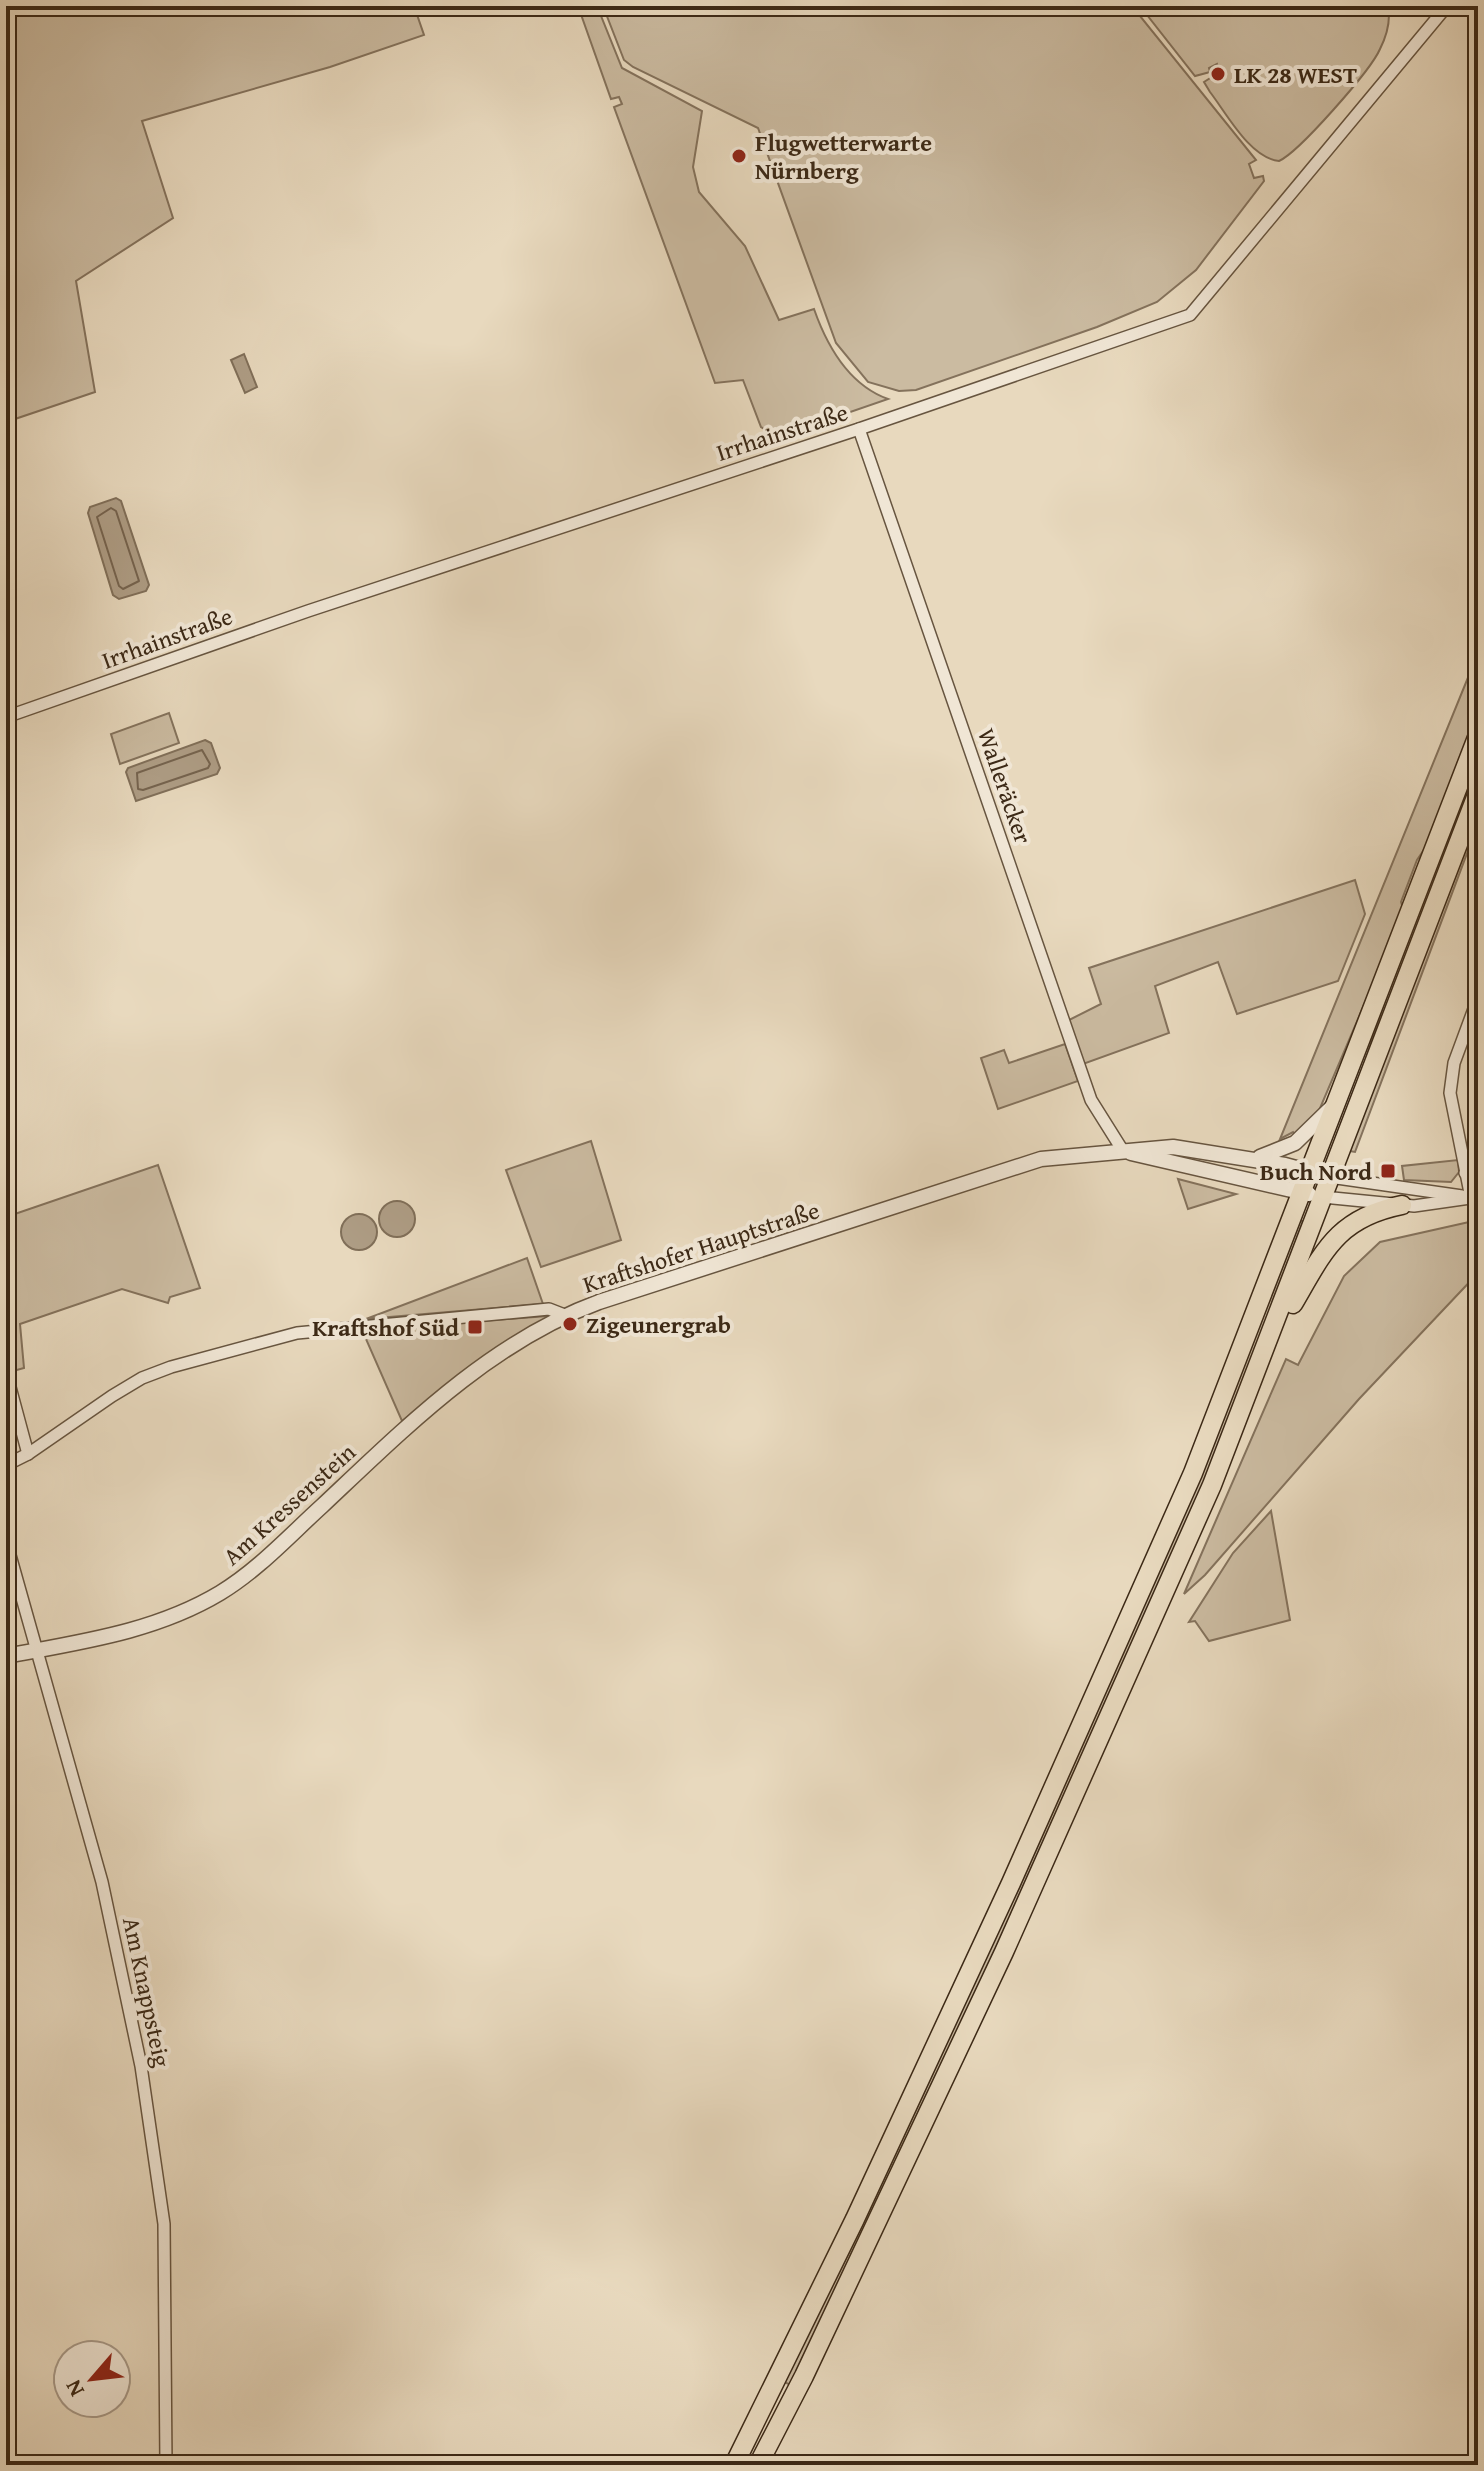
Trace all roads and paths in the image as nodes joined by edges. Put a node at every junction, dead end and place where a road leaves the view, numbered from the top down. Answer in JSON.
{"nodes":[{"id":1,"x":1447,"y":6,"type":"edge"},
{"id":2,"x":859,"y":429,"type":"junction"},
{"id":3,"x":6,"y":717,"type":"edge"},
{"id":4,"x":1478,"y":735,"type":"edge"},
{"id":5,"x":1478,"y":792,"type":"edge"},
{"id":6,"x":1478,"y":998,"type":"edge"},
{"id":7,"x":1335,"y":1104,"type":"junction"},
{"id":8,"x":1123,"y":1151,"type":"junction"},
{"id":9,"x":1252,"y":1159,"type":"junction"},
{"id":10,"x":1478,"y":1170,"type":"edge"},
{"id":11,"x":1310,"y":1172,"type":"junction"},
{"id":12,"x":1465,"y":1173,"type":"junction"},
{"id":13,"x":1330,"y":1177,"type":"junction"},
{"id":14,"x":1302,"y":1193,"type":"junction"},
{"id":15,"x":1323,"y":1197,"type":"junction"},
{"id":16,"x":1474,"y":1197,"type":"edge"},
{"id":17,"x":1402,"y":1205,"type":"junction"},
{"id":18,"x":567,"y":1316,"type":"junction"},
{"id":19,"x":1271,"y":1331,"type":"junction"},
{"id":20,"x":7,"y":1376,"type":"edge"},
{"id":21,"x":28,"y":1454,"type":"junction"},
{"id":22,"x":6,"y":1465,"type":"edge"},
{"id":23,"x":6,"y":1541,"type":"edge"},
{"id":24,"x":37,"y":1650,"type":"junction"},
{"id":25,"x":6,"y":1656,"type":"edge"},
{"id":26,"x":166,"y":2465,"type":"edge"},
{"id":27,"x":734,"y":2465,"type":"edge"},
{"id":28,"x":758,"y":2465,"type":"edge"}],
"edges":[{"from":1,"to":2,"type":"street","name":"Irrhainstraße"},
{"from":2,"to":3,"type":"street","name":"Irrhainstraße"},
{"from":2,"to":8,"type":"street","name":"Walleräcker"},
{"from":4,"to":7,"type":"main road"},
{"from":5,"to":13,"type":"main road"},
{"from":6,"to":12,"type":"street"},
{"from":7,"to":9,"type":"street"},
{"from":7,"to":11,"type":"main road"},
{"from":8,"to":9,"type":"street","name":"Kraftshofer Hauptstraße"},
{"from":8,"to":14,"type":"street","name":"Kraftshofer Hauptstraße"},
{"from":8,"to":18,"type":"street","name":"Kraftshofer Hauptstraße"},
{"from":9,"to":11,"type":"street","name":"Kraftshofer Hauptstraße"},
{"from":10,"to":12,"type":"street"},
{"from":11,"to":13,"type":"street","name":"Kraftshofer Hauptstraße"},
{"from":11,"to":14,"type":"main road"},
{"from":12,"to":16,"type":"street"},
{"from":13,"to":15,"type":"main road"},
{"from":13,"to":16,"type":"street"},
{"from":14,"to":15,"type":"street","name":"Kraftshofer Hauptstraße"},
{"from":14,"to":27,"type":"main road"},
{"from":15,"to":17,"type":"street"},
{"from":15,"to":19,"type":"main road"},
{"from":16,"to":17,"type":"street"},
{"from":17,"to":19,"type":"main road"},
{"from":18,"to":21,"type":"street","name":"Kraftshofer Hauptstraße"},
{"from":18,"to":24,"type":"street","name":"Am Kressenstein"},
{"from":19,"to":28,"type":"main road"},
{"from":20,"to":21,"type":"street"},
{"from":21,"to":22,"type":"street","name":"Kraftshofer Hauptstraße"},
{"from":23,"to":24,"type":"street","name":"Am Knappsteig"},
{"from":24,"to":25,"type":"street","name":"Am Kressenstein"},
{"from":24,"to":26,"type":"street","name":"Am Knappsteig"}]}
